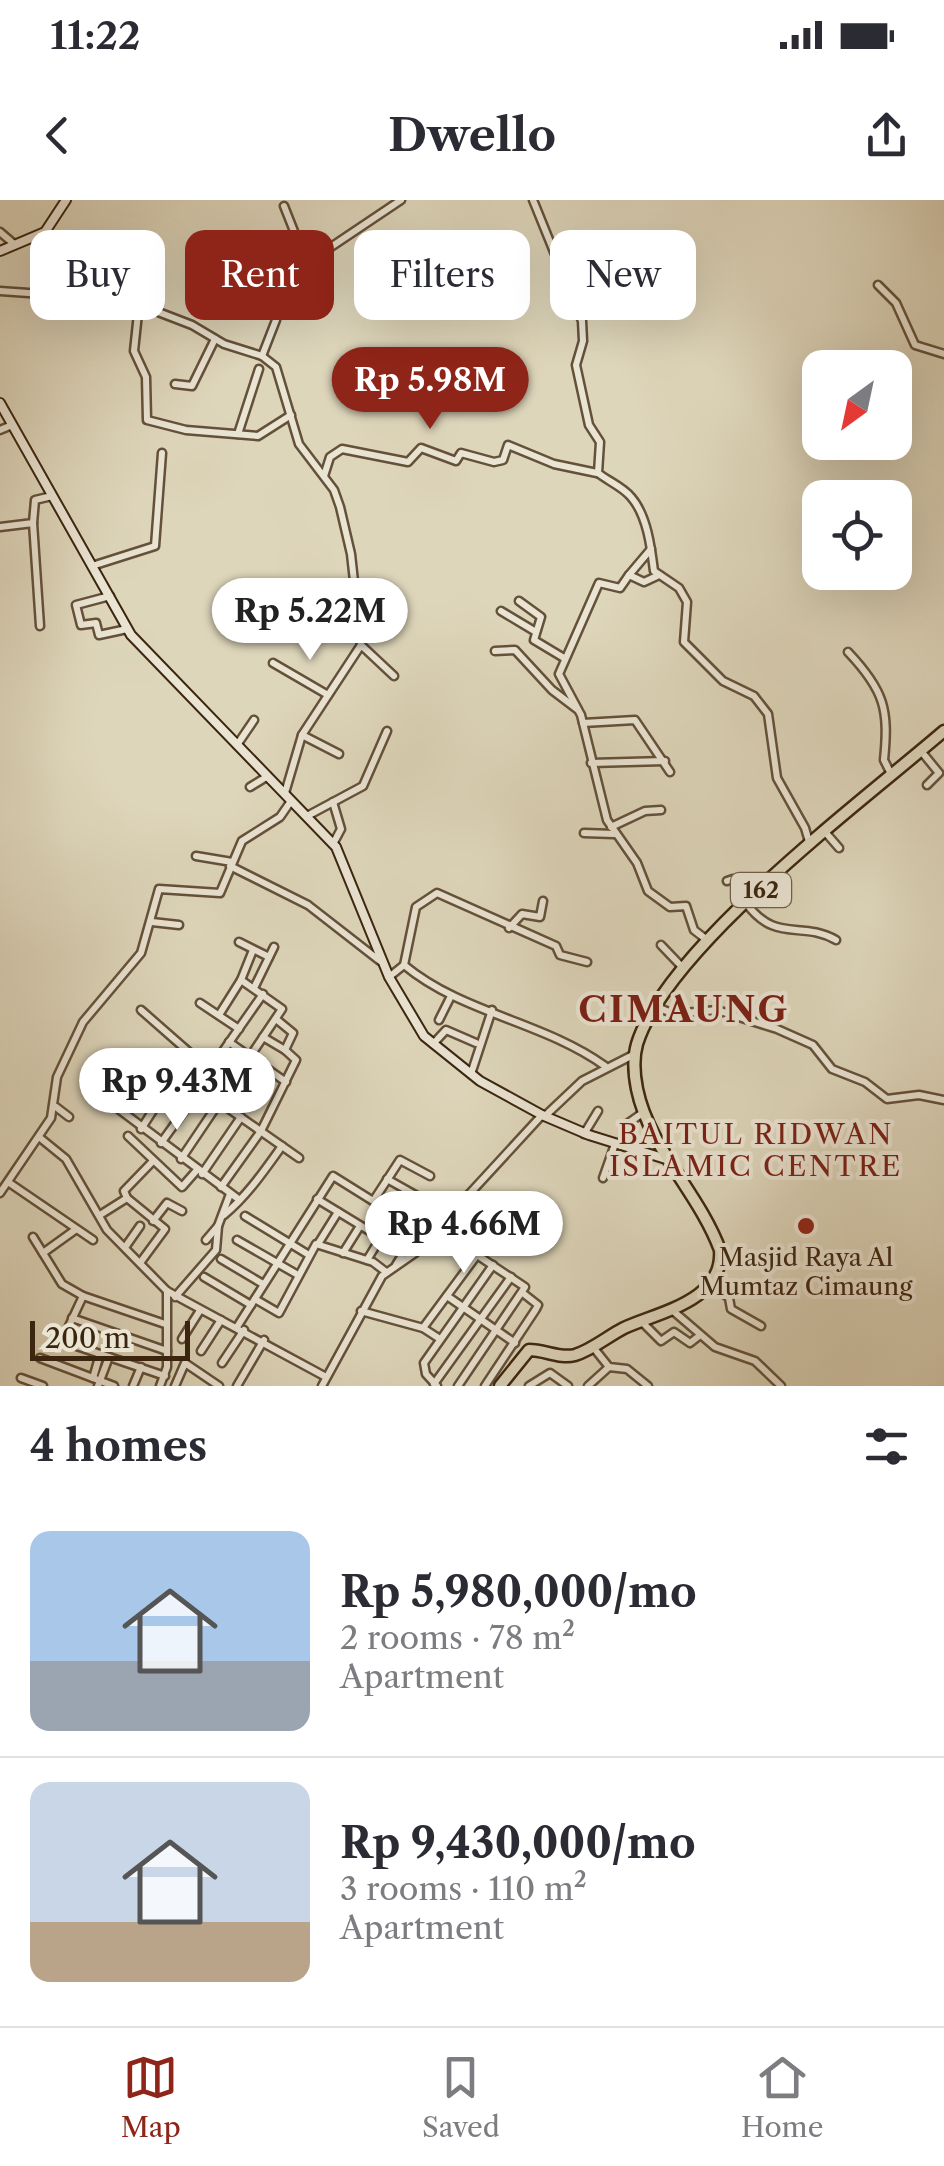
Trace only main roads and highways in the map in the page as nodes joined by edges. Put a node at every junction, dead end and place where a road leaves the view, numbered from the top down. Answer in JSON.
{"nodes":[{"id":1,"x":944,"y":731,"type":"edge"},
{"id":2,"x":504,"y":1384,"type":"edge"}],
"edges":[{"from":1,"to":2,"type":"main road","number":"162"}]}
